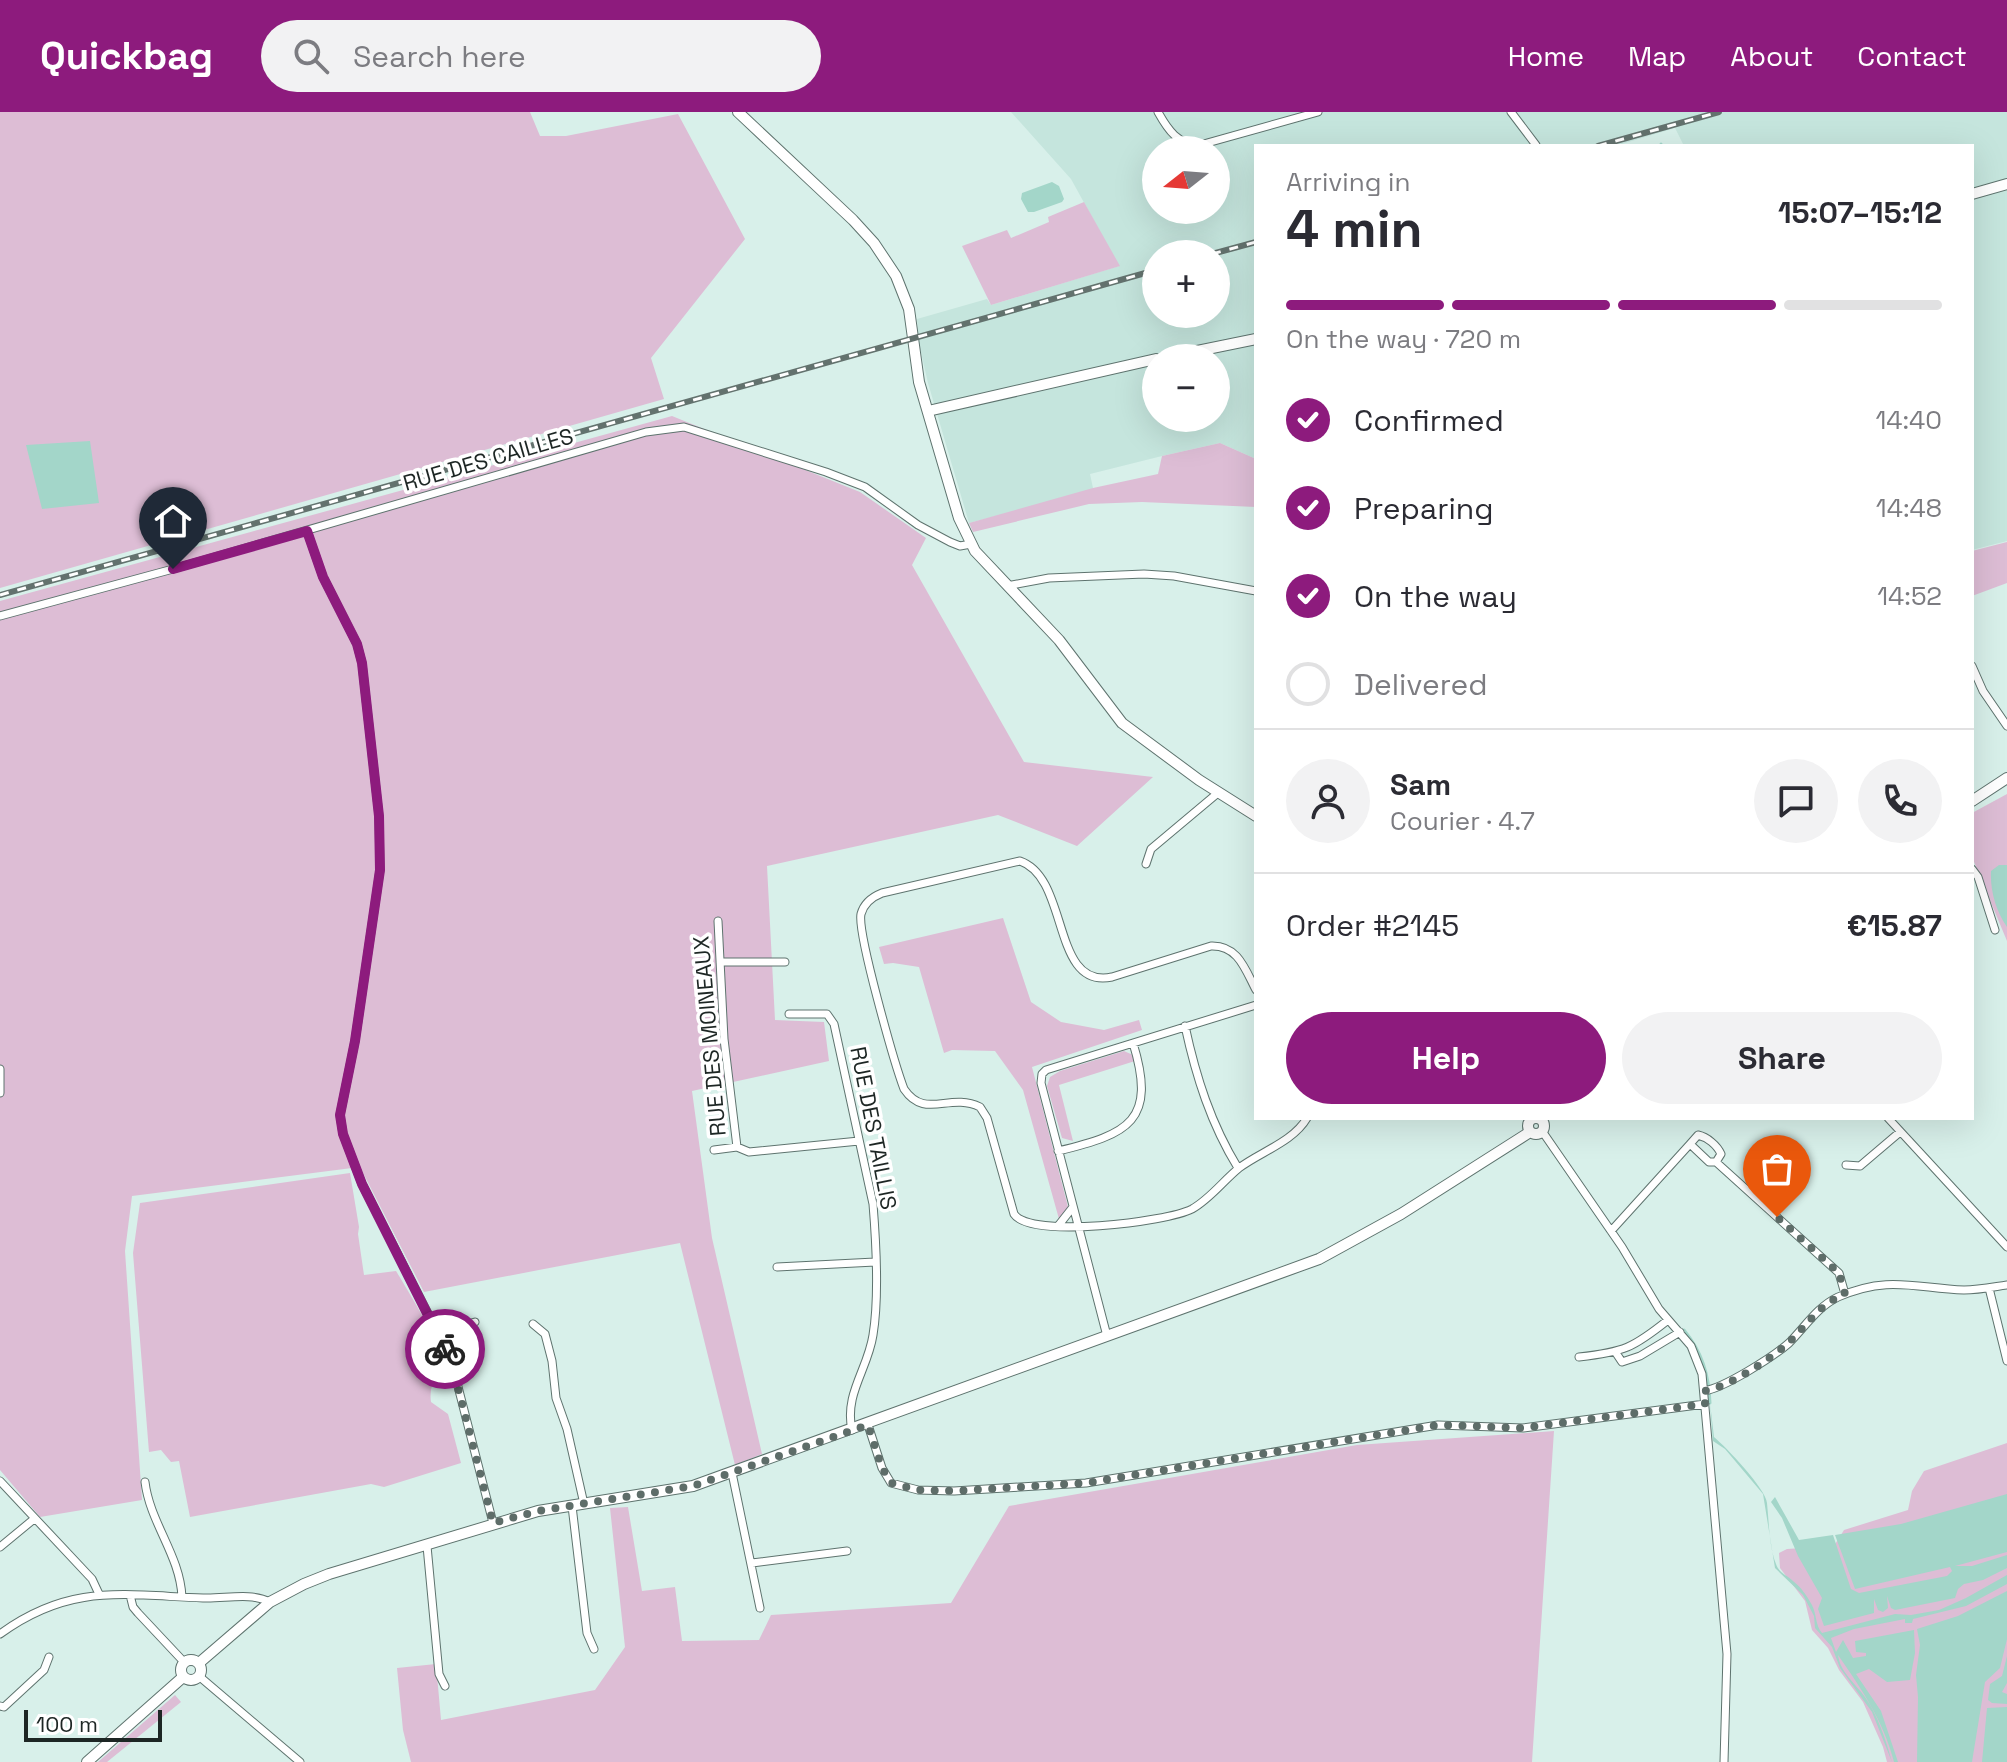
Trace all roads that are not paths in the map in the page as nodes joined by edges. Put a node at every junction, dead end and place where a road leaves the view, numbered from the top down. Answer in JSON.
{"nodes":[{"id":1,"x":738,"y":112,"type":"edge"},
{"id":2,"x":1158,"y":112,"type":"edge"},
{"id":3,"x":1318,"y":112,"type":"edge"},
{"id":4,"x":1511,"y":112,"type":"edge"},
{"id":5,"x":1535,"y":144,"type":"edge"},
{"id":6,"x":2007,"y":184,"type":"edge"},
{"id":7,"x":1974,"y":193,"type":"edge"},
{"id":8,"x":1254,"y":339,"type":"edge"},
{"id":9,"x":1230,"y":344,"type":"edge"},
{"id":10,"x":1142,"y":362,"type":"edge"},
{"id":11,"x":928,"y":411,"type":"junction"},
{"id":12,"x":307,"y":531,"type":"junction"},
{"id":13,"x":971,"y":544,"type":"junction"},
{"id":14,"x":1007,"y":586,"type":"junction"},
{"id":15,"x":1254,"y":591,"type":"edge"},
{"id":16,"x":0,"y":616,"type":"edge"},
{"id":17,"x":1974,"y":671,"type":"edge"},
{"id":18,"x":2007,"y":726,"type":"edge"},
{"id":19,"x":2007,"y":778,"type":"edge"},
{"id":20,"x":1219,"y":792,"type":"junction"},
{"id":21,"x":1974,"y":800,"type":"edge"},
{"id":22,"x":1254,"y":815,"type":"edge"},
{"id":23,"x":1146,"y":864,"type":"dead end"},
{"id":24,"x":1974,"y":872,"type":"edge"},
{"id":25,"x":718,"y":921,"type":"dead end"},
{"id":26,"x":1995,"y":930,"type":"dead end"},
{"id":27,"x":720,"y":962,"type":"junction"},
{"id":28,"x":785,"y":962,"type":"dead end"},
{"id":29,"x":1254,"y":986,"type":"edge"},
{"id":30,"x":1254,"y":1006,"type":"edge"},
{"id":31,"x":789,"y":1014,"type":"dead end"},
{"id":32,"x":1185,"y":1026,"type":"junction"},
{"id":33,"x":1133,"y":1043,"type":"junction"},
{"id":34,"x":0,"y":1069,"type":"edge"},
{"id":35,"x":0,"y":1093,"type":"edge"},
{"id":36,"x":1305,"y":1120,"type":"edge"},
{"id":37,"x":1890,"y":1120,"type":"edge"},
{"id":38,"x":1536,"y":1124,"type":"edge"},
{"id":39,"x":1900,"y":1132,"type":"junction"},
{"id":40,"x":859,"y":1141,"type":"junction"},
{"id":41,"x":1690,"y":1144,"type":"junction"},
{"id":42,"x":737,"y":1147,"type":"junction"},
{"id":43,"x":714,"y":1150,"type":"dead end"},
{"id":44,"x":1058,"y":1151,"type":"junction"},
{"id":45,"x":1716,"y":1162,"type":"junction"},
{"id":46,"x":1846,"y":1165,"type":"dead end"},
{"id":47,"x":1238,"y":1168,"type":"junction"},
{"id":48,"x":1073,"y":1207,"type":"junction"},
{"id":49,"x":1058,"y":1226,"type":"junction"},
{"id":50,"x":1095,"y":1227,"type":"junction"},
{"id":51,"x":1078,"y":1228,"type":"junction"},
{"id":52,"x":1611,"y":1231,"type":"junction"},
{"id":53,"x":2007,"y":1247,"type":"edge"},
{"id":54,"x":1084,"y":1250,"type":"junction"},
{"id":55,"x":875,"y":1262,"type":"junction"},
{"id":56,"x":777,"y":1267,"type":"dead end"},
{"id":57,"x":2007,"y":1285,"type":"edge"},
{"id":58,"x":1989,"y":1288,"type":"junction"},
{"id":59,"x":1845,"y":1294,"type":"junction"},
{"id":60,"x":1668,"y":1320,"type":"junction"},
{"id":61,"x":475,"y":1322,"type":"dead end"},
{"id":62,"x":533,"y":1324,"type":"dead end"},
{"id":63,"x":1680,"y":1332,"type":"junction"},
{"id":64,"x":438,"y":1333,"type":"junction"},
{"id":65,"x":1107,"y":1336,"type":"junction"},
{"id":66,"x":1616,"y":1353,"type":"junction"},
{"id":67,"x":1579,"y":1357,"type":"dead end"},
{"id":68,"x":2007,"y":1361,"type":"edge"},
{"id":69,"x":1708,"y":1390,"type":"junction"},
{"id":70,"x":1705,"y":1404,"type":"junction"},
{"id":71,"x":868,"y":1425,"type":"junction"},
{"id":72,"x":852,"y":1430,"type":"junction"},
{"id":73,"x":732,"y":1473,"type":"junction"},
{"id":74,"x":0,"y":1481,"type":"edge"},
{"id":75,"x":145,"y":1482,"type":"dead end"},
{"id":76,"x":10,"y":1493,"type":"junction"},
{"id":77,"x":0,"y":1500,"type":"edge"},
{"id":78,"x":578,"y":1505,"type":"junction"},
{"id":79,"x":34,"y":1519,"type":"junction"},
{"id":80,"x":493,"y":1523,"type":"junction"},
{"id":81,"x":427,"y":1546,"type":"junction"},
{"id":82,"x":0,"y":1547,"type":"edge"},
{"id":83,"x":847,"y":1551,"type":"dead end"},
{"id":84,"x":752,"y":1563,"type":"junction"},
{"id":85,"x":99,"y":1594,"type":"junction"},
{"id":86,"x":130,"y":1595,"type":"junction"},
{"id":87,"x":182,"y":1597,"type":"junction"},
{"id":88,"x":270,"y":1602,"type":"junction"},
{"id":89,"x":760,"y":1608,"type":"dead end"},
{"id":90,"x":0,"y":1634,"type":"edge"},
{"id":91,"x":594,"y":1649,"type":"dead end"},
{"id":92,"x":49,"y":1657,"type":"dead end"},
{"id":93,"x":184,"y":1662,"type":"junction"},
{"id":94,"x":199,"y":1663,"type":"junction"},
{"id":95,"x":183,"y":1677,"type":"junction"},
{"id":96,"x":200,"y":1677,"type":"junction"},
{"id":97,"x":445,"y":1686,"type":"dead end"},
{"id":98,"x":0,"y":1706,"type":"edge"},
{"id":99,"x":87,"y":1762,"type":"edge"},
{"id":100,"x":300,"y":1762,"type":"edge"},
{"id":101,"x":1724,"y":1762,"type":"edge"}],
"edges":[{"from":1,"to":11,"type":"main road"},
{"from":2,"to":3,"type":"street"},
{"from":4,"to":5,"type":"street"},
{"from":6,"to":7,"type":"main road"},
{"from":8,"to":9,"type":"main road"},
{"from":10,"to":11,"type":"main road"},
{"from":11,"to":13,"type":"main road"},
{"from":12,"to":13,"type":"street","name":"RUE DES CAILLES"},
{"from":12,"to":16,"type":"street","name":"RUE DES CAILLES"},
{"from":12,"to":64,"type":"street"},
{"from":13,"to":14,"type":"main road"},
{"from":14,"to":15,"type":"street"},
{"from":14,"to":20,"type":"main road"},
{"from":17,"to":18,"type":"street"},
{"from":19,"to":21,"type":"main road"},
{"from":20,"to":22,"type":"main road"},
{"from":20,"to":23,"type":"street"},
{"from":24,"to":26,"type":"street"},
{"from":25,"to":27,"type":"street","name":"RUE DES MOINEAUX"},
{"from":27,"to":28,"type":"street"},
{"from":27,"to":42,"type":"street","name":"RUE DES MOINEAUX"},
{"from":29,"to":49,"type":"street"},
{"from":30,"to":32,"type":"street"},
{"from":31,"to":40,"type":"street","name":"RUE DES TAILLIS"},
{"from":32,"to":33,"type":"street"},
{"from":32,"to":47,"type":"street"},
{"from":33,"to":44,"type":"street"},
{"from":33,"to":44,"type":"street"},
{"from":34,"to":35,"type":"street"},
{"from":36,"to":47,"type":"street"},
{"from":37,"to":39,"type":"street"},
{"from":38,"to":52,"type":"street"},
{"from":38,"to":65,"type":"main road"},
{"from":39,"to":46,"type":"street"},
{"from":39,"to":53,"type":"street"},
{"from":40,"to":42,"type":"street"},
{"from":40,"to":55,"type":"street","name":"RUE DES TAILLIS"},
{"from":41,"to":45,"type":"street"},
{"from":41,"to":45,"type":"street"},
{"from":41,"to":52,"type":"street"},
{"from":42,"to":43,"type":"street"},
{"from":44,"to":48,"type":"street"},
{"from":45,"to":59,"type":"street"},
{"from":47,"to":50,"type":"street"},
{"from":48,"to":49,"type":"street"},
{"from":48,"to":51,"type":"street"},
{"from":49,"to":51,"type":"street"},
{"from":50,"to":51,"type":"street"},
{"from":50,"to":54,"type":"street"},
{"from":51,"to":54,"type":"street"},
{"from":52,"to":60,"type":"street"},
{"from":54,"to":65,"type":"street"},
{"from":55,"to":56,"type":"street"},
{"from":55,"to":72,"type":"street","name":"RUE DES TAILLIS"},
{"from":57,"to":58,"type":"street"},
{"from":58,"to":59,"type":"street"},
{"from":58,"to":68,"type":"street"},
{"from":59,"to":69,"type":"street"},
{"from":60,"to":63,"type":"street"},
{"from":60,"to":66,"type":"street"},
{"from":61,"to":64,"type":"street"},
{"from":62,"to":78,"type":"street"},
{"from":63,"to":66,"type":"street"},
{"from":63,"to":69,"type":"street"},
{"from":64,"to":80,"type":"street"},
{"from":65,"to":71,"type":"main road"},
{"from":66,"to":67,"type":"street"},
{"from":69,"to":70,"type":"street"},
{"from":70,"to":71,"type":"street"},
{"from":70,"to":101,"type":"street"},
{"from":71,"to":72,"type":"main road"},
{"from":72,"to":73,"type":"main road"},
{"from":73,"to":78,"type":"main road"},
{"from":73,"to":84,"type":"street"},
{"from":74,"to":76,"type":"street"},
{"from":75,"to":87,"type":"street"},
{"from":76,"to":77,"type":"street"},
{"from":76,"to":79,"type":"street"},
{"from":78,"to":80,"type":"main road"},
{"from":78,"to":91,"type":"street"},
{"from":79,"to":82,"type":"street"},
{"from":79,"to":85,"type":"street"},
{"from":80,"to":81,"type":"main road"},
{"from":81,"to":88,"type":"main road"},
{"from":81,"to":97,"type":"street"},
{"from":83,"to":84,"type":"street"},
{"from":84,"to":89,"type":"street"},
{"from":85,"to":86,"type":"street"},
{"from":85,"to":90,"type":"street"},
{"from":86,"to":87,"type":"street"},
{"from":86,"to":93,"type":"street"},
{"from":87,"to":88,"type":"street"},
{"from":88,"to":94,"type":"main road"},
{"from":92,"to":98,"type":"street"},
{"from":93,"to":94,"type":"main road"},
{"from":93,"to":95,"type":"main road"},
{"from":94,"to":96,"type":"main road"},
{"from":95,"to":96,"type":"main road"},
{"from":95,"to":99,"type":"main road"},
{"from":96,"to":100,"type":"street"}]}
